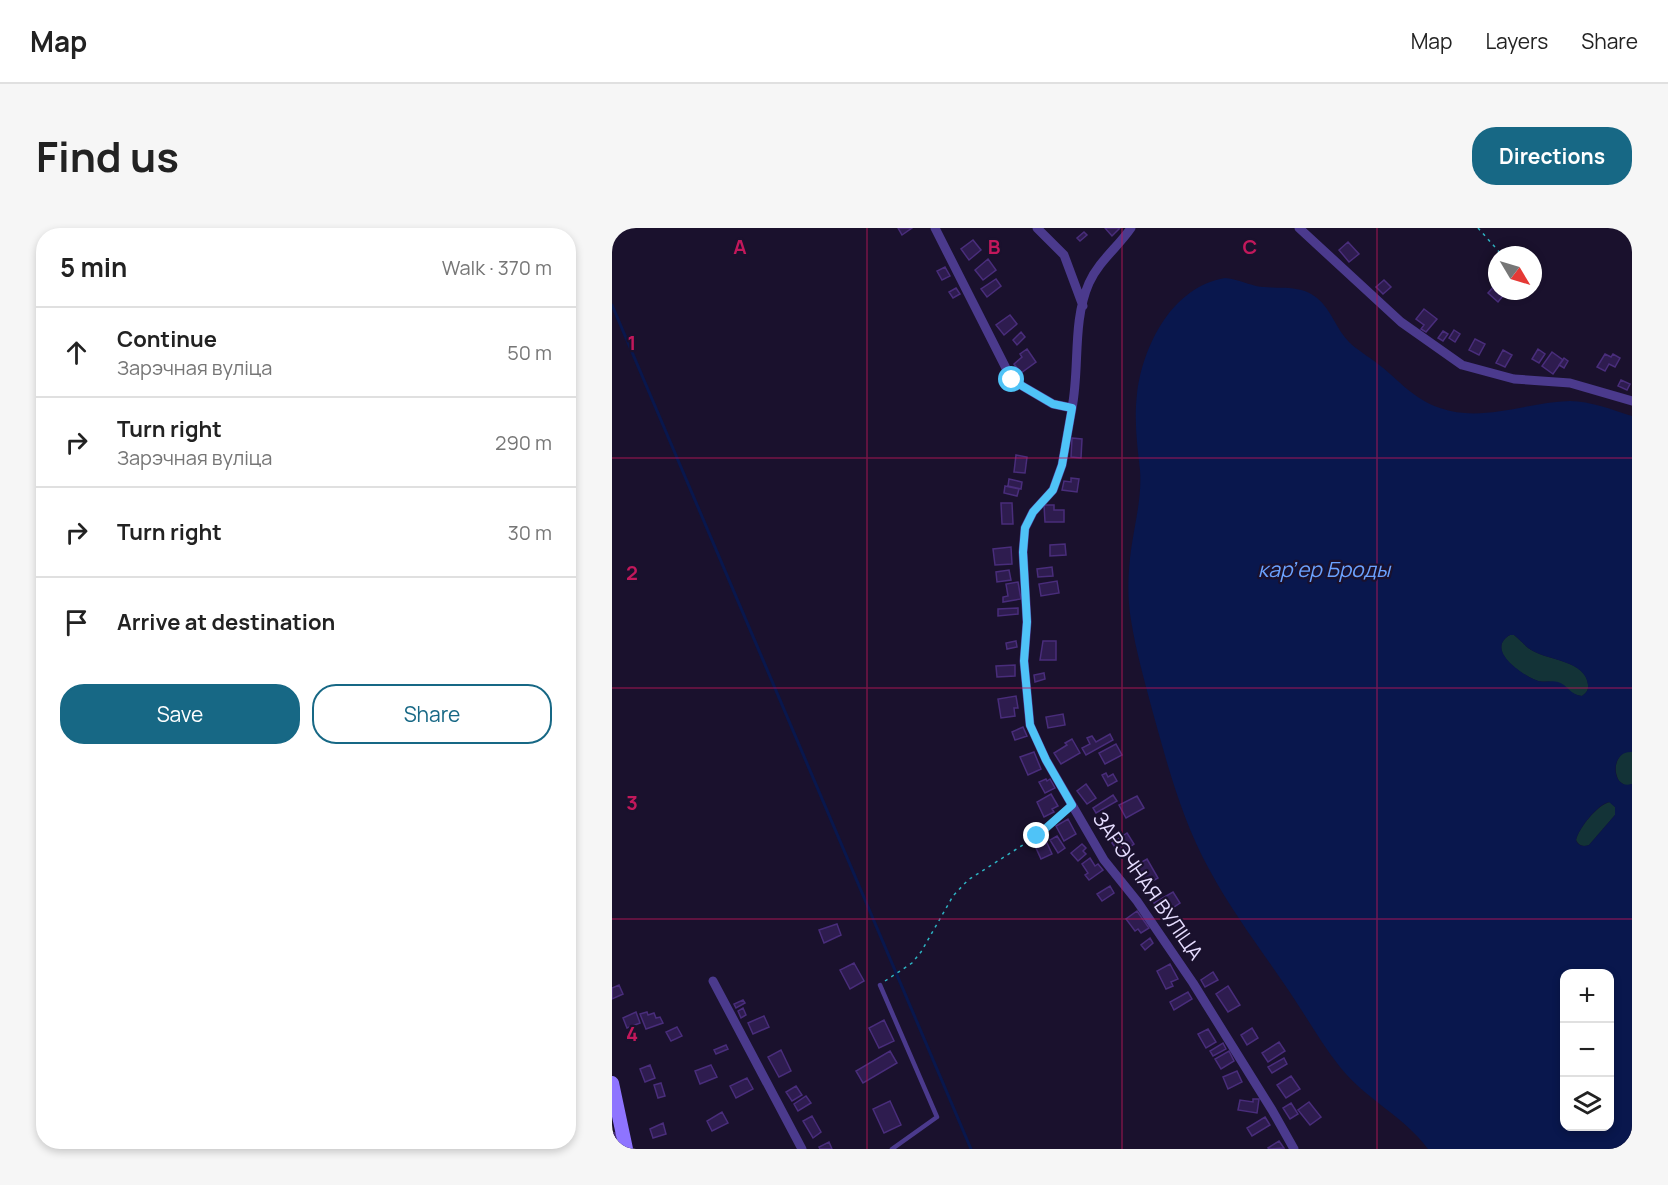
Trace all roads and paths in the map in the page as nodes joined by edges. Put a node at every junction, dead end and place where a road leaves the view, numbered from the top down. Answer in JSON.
{"nodes":[{"id":1,"x":935,"y":228,"type":"edge"},
{"id":2,"x":1037,"y":228,"type":"edge"},
{"id":3,"x":1131,"y":228,"type":"edge"},
{"id":4,"x":1299,"y":228,"type":"edge"},
{"id":5,"x":1478,"y":228,"type":"edge"},
{"id":6,"x":1494,"y":246,"type":"edge"},
{"id":7,"x":1083,"y":306,"type":"junction"},
{"id":8,"x":1632,"y":401,"type":"edge"},
{"id":9,"x":1072,"y":408,"type":"junction"},
{"id":10,"x":1072,"y":805,"type":"junction"},
{"id":11,"x":891,"y":977,"type":"dead end"},
{"id":12,"x":713,"y":981,"type":"dead end"},
{"id":13,"x":880,"y":985,"type":"dead end"},
{"id":14,"x":612,"y":1083,"type":"edge"},
{"id":15,"x":626,"y":1149,"type":"edge"},
{"id":16,"x":802,"y":1149,"type":"edge"},
{"id":17,"x":892,"y":1149,"type":"edge"},
{"id":18,"x":1294,"y":1149,"type":"edge"}],
"edges":[{"from":1,"to":9,"type":"street"},
{"from":2,"to":7,"type":"street"},
{"from":3,"to":7,"type":"street","name":"ЗАРЭЧНАЯ ВУЛІЦА"},
{"from":4,"to":8,"type":"street"},
{"from":5,"to":6,"type":"path"},
{"from":7,"to":9,"type":"street","name":"ЗАРЭЧНАЯ ВУЛІЦА"},
{"from":9,"to":10,"type":"street","name":"ЗАРЭЧНАЯ ВУЛІЦА"},
{"from":10,"to":11,"type":"path"},
{"from":10,"to":18,"type":"street","name":"ЗАРЭЧНАЯ ВУЛІЦА"},
{"from":12,"to":16,"type":"street"},
{"from":13,"to":17,"type":"lane"},
{"from":14,"to":15,"type":"main road"}]}
